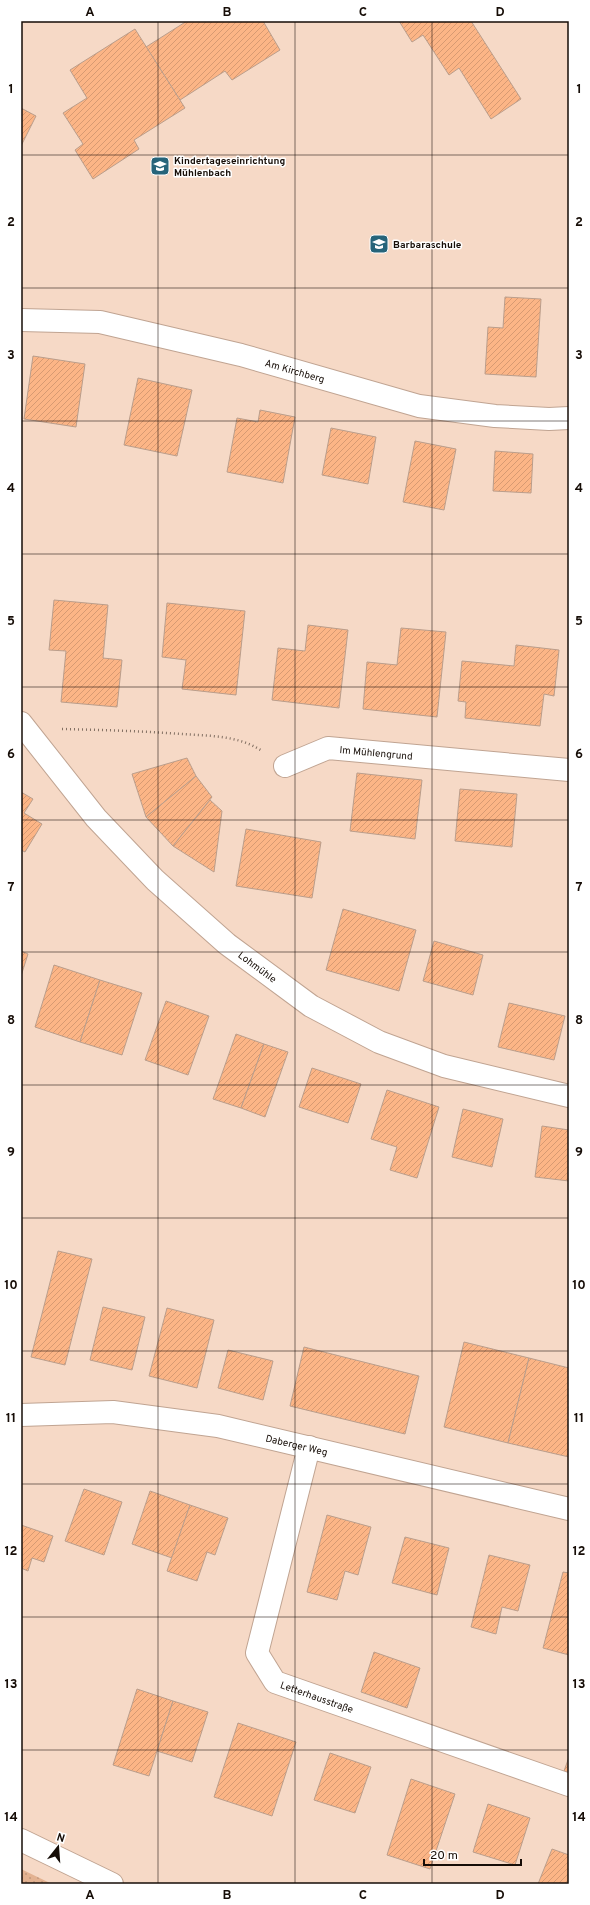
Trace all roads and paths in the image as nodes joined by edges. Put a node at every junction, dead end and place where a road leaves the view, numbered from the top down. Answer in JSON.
{"nodes":[{"id":1,"x":21,"y":320,"type":"edge"},
{"id":2,"x":569,"y":418,"type":"edge"},
{"id":3,"x":23,"y":726,"type":"edge"},
{"id":4,"x":285,"y":766,"type":"joint"},
{"id":5,"x":569,"y":770,"type":"edge"},
{"id":6,"x":569,"y":1096,"type":"edge"},
{"id":7,"x":21,"y":1415,"type":"edge"},
{"id":8,"x":310,"y":1447,"type":"junction"},
{"id":9,"x":569,"y":1508,"type":"edge"},
{"id":10,"x":569,"y":1785,"type":"edge"},
{"id":11,"x":21,"y":1840,"type":"edge"},
{"id":12,"x":112,"y":1884,"type":"edge"}],
"edges":[{"from":1,"to":2,"type":"street","name":"Am Kirchberg"},
{"from":3,"to":4,"type":"path"},
{"from":3,"to":6,"type":"street","name":"Lohmühle"},
{"from":4,"to":5,"type":"street","name":"Im Mühlengrund"},
{"from":7,"to":8,"type":"street","name":"Daberger Weg"},
{"from":8,"to":9,"type":"street","name":"Daberger Weg"},
{"from":8,"to":10,"type":"street","name":"Letterhausstraße"},
{"from":11,"to":12,"type":"street"}]}
